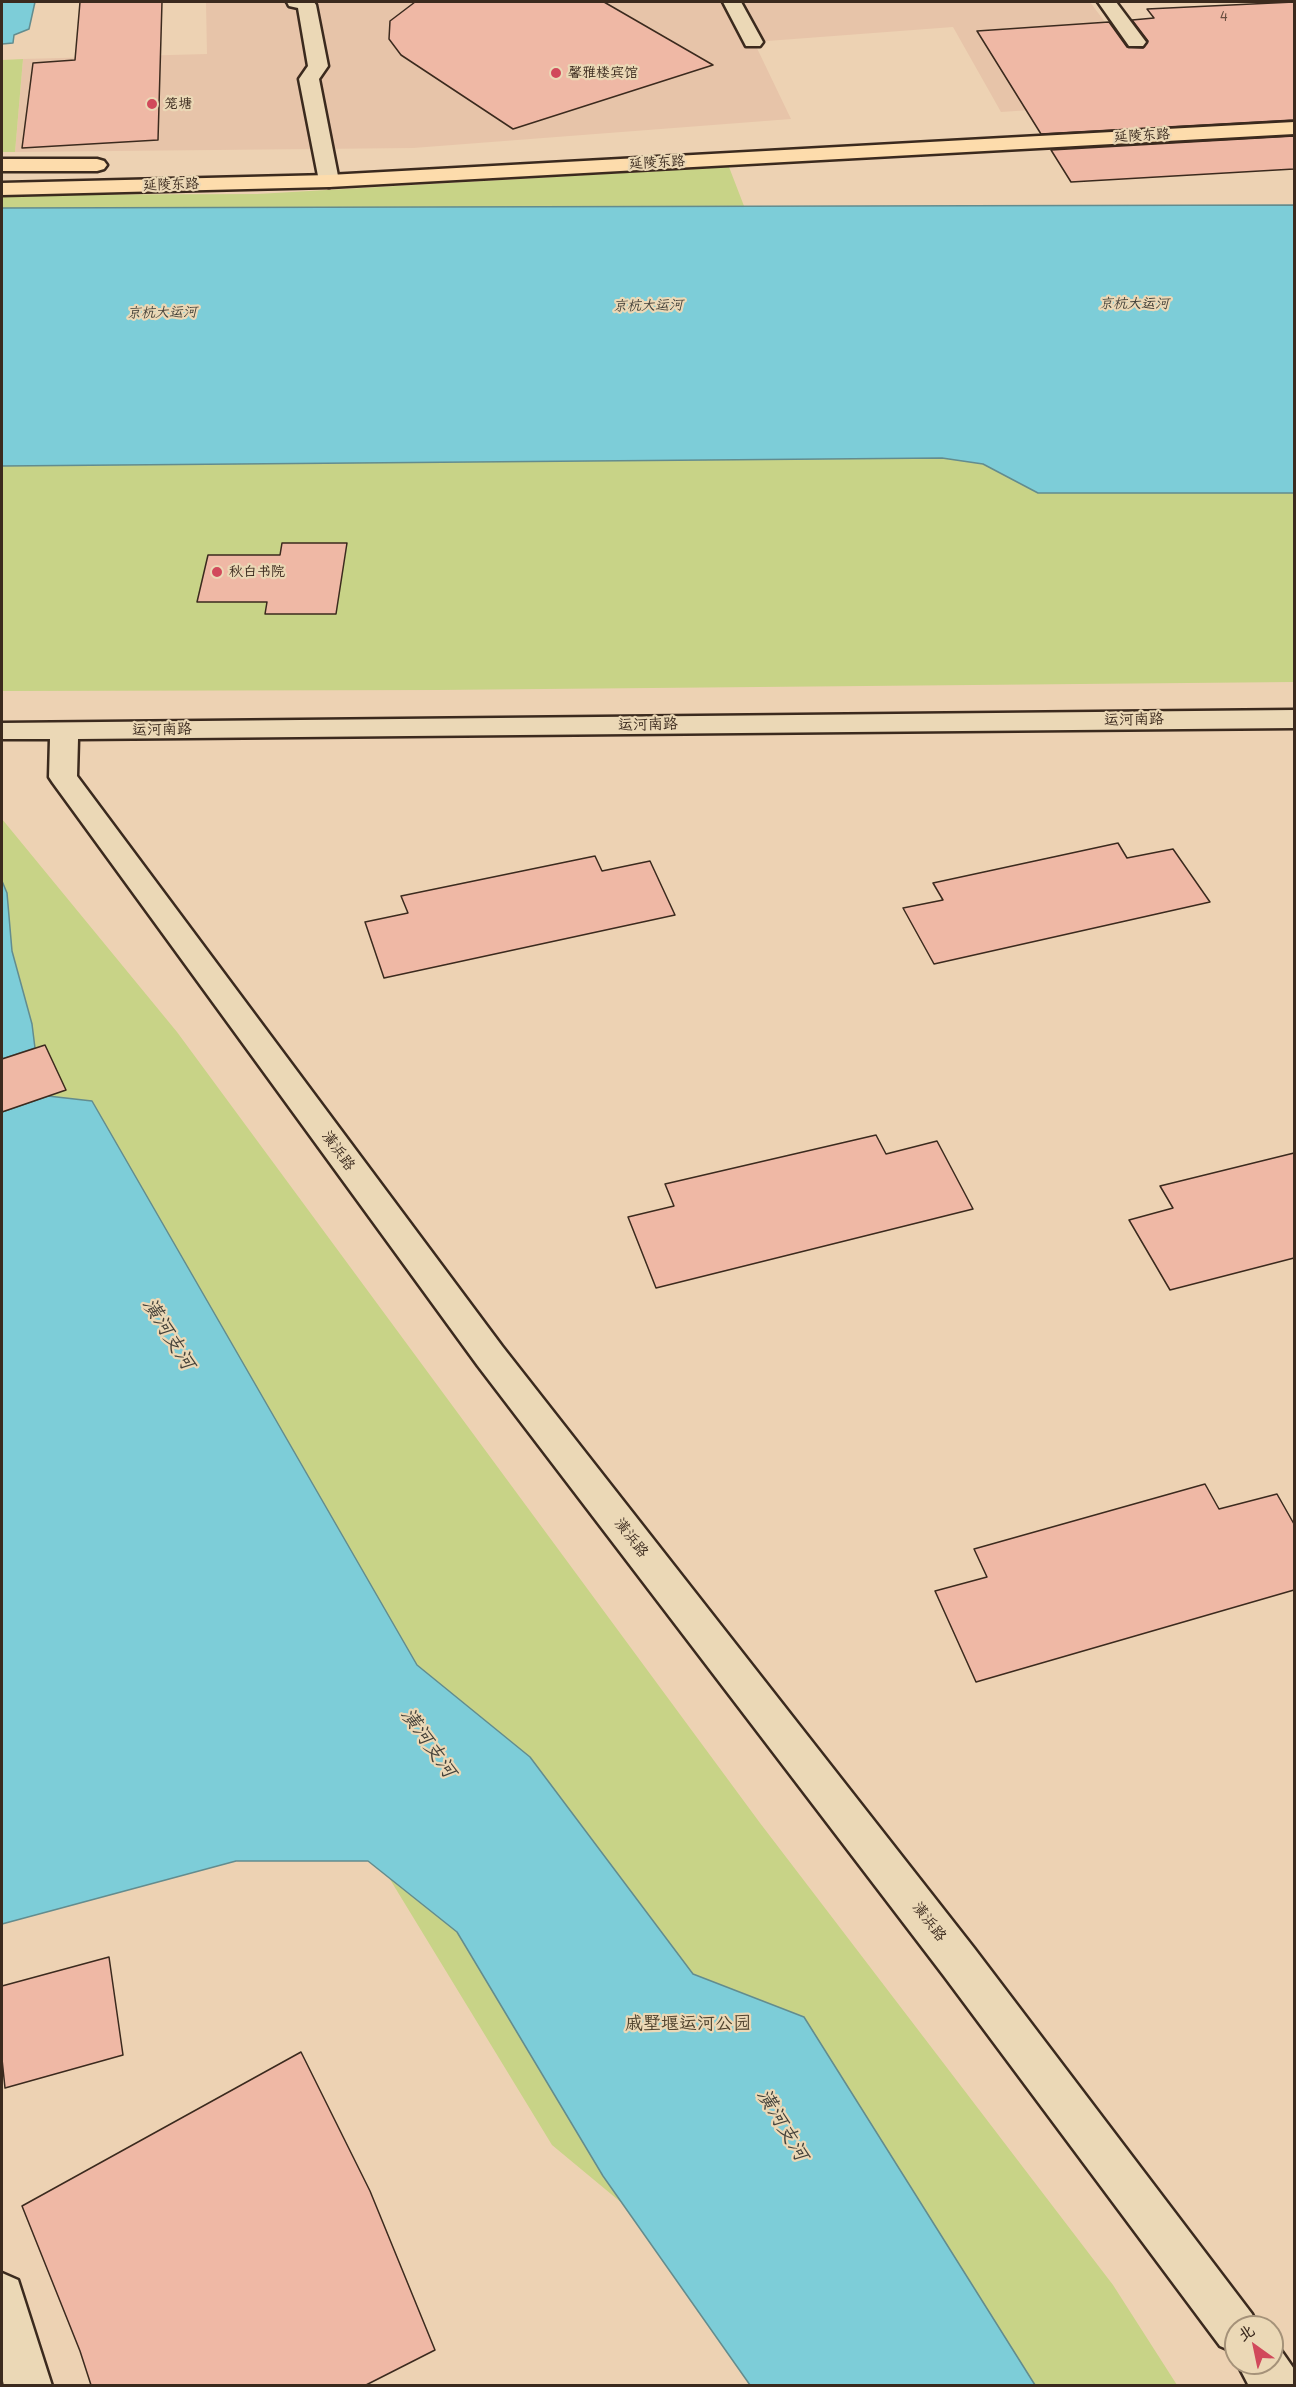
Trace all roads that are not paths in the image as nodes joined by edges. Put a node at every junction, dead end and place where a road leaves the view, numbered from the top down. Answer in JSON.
{"nodes":[{"id":1,"x":296,"y":2,"type":"edge"},
{"id":2,"x":320,"y":2,"type":"edge"},
{"id":3,"x":732,"y":2,"type":"edge"},
{"id":4,"x":1107,"y":2,"type":"edge"},
{"id":5,"x":1118,"y":2,"type":"edge"},
{"id":6,"x":753,"y":42,"type":"dead end"},
{"id":7,"x":1136,"y":42,"type":"dead end"},
{"id":8,"x":309,"y":79,"type":"junction"},
{"id":9,"x":1294,"y":113,"type":"edge"},
{"id":10,"x":1294,"y":128,"type":"edge"},
{"id":11,"x":12,"y":165,"type":"edge"},
{"id":12,"x":116,"y":165,"type":"dead end"},
{"id":13,"x":163,"y":166,"type":"dead end"},
{"id":14,"x":328,"y":174,"type":"junction"},
{"id":15,"x":10,"y":189,"type":"edge"},
{"id":16,"x":1294,"y":719,"type":"edge"},
{"id":17,"x":2,"y":731,"type":"edge"},
{"id":18,"x":64,"y":731,"type":"junction"},
{"id":19,"x":2,"y":2296,"type":"edge"},
{"id":20,"x":1225,"y":2315,"type":"edge"},
{"id":21,"x":28,"y":2385,"type":"edge"}],
"edges":[{"from":1,"to":8,"type":"street"},
{"from":2,"to":8,"type":"street"},
{"from":3,"to":6,"type":"street"},
{"from":4,"to":5,"type":"street"},
{"from":4,"to":7,"type":"street"},
{"from":8,"to":14,"type":"street"},
{"from":9,"to":14,"type":"main road","name":"延陵东路"},
{"from":10,"to":14,"type":"main road","name":"延陵东路"},
{"from":11,"to":12,"type":"main road"},
{"from":13,"to":14,"type":"main road","name":"延陵东路"},
{"from":14,"to":15,"type":"main road","name":"延陵东路"},
{"from":16,"to":18,"type":"street","name":"运河南路"},
{"from":17,"to":18,"type":"street","name":"运河南路"},
{"from":18,"to":20,"type":"street","name":"潢浜路"},
{"from":19,"to":21,"type":"street"}]}
